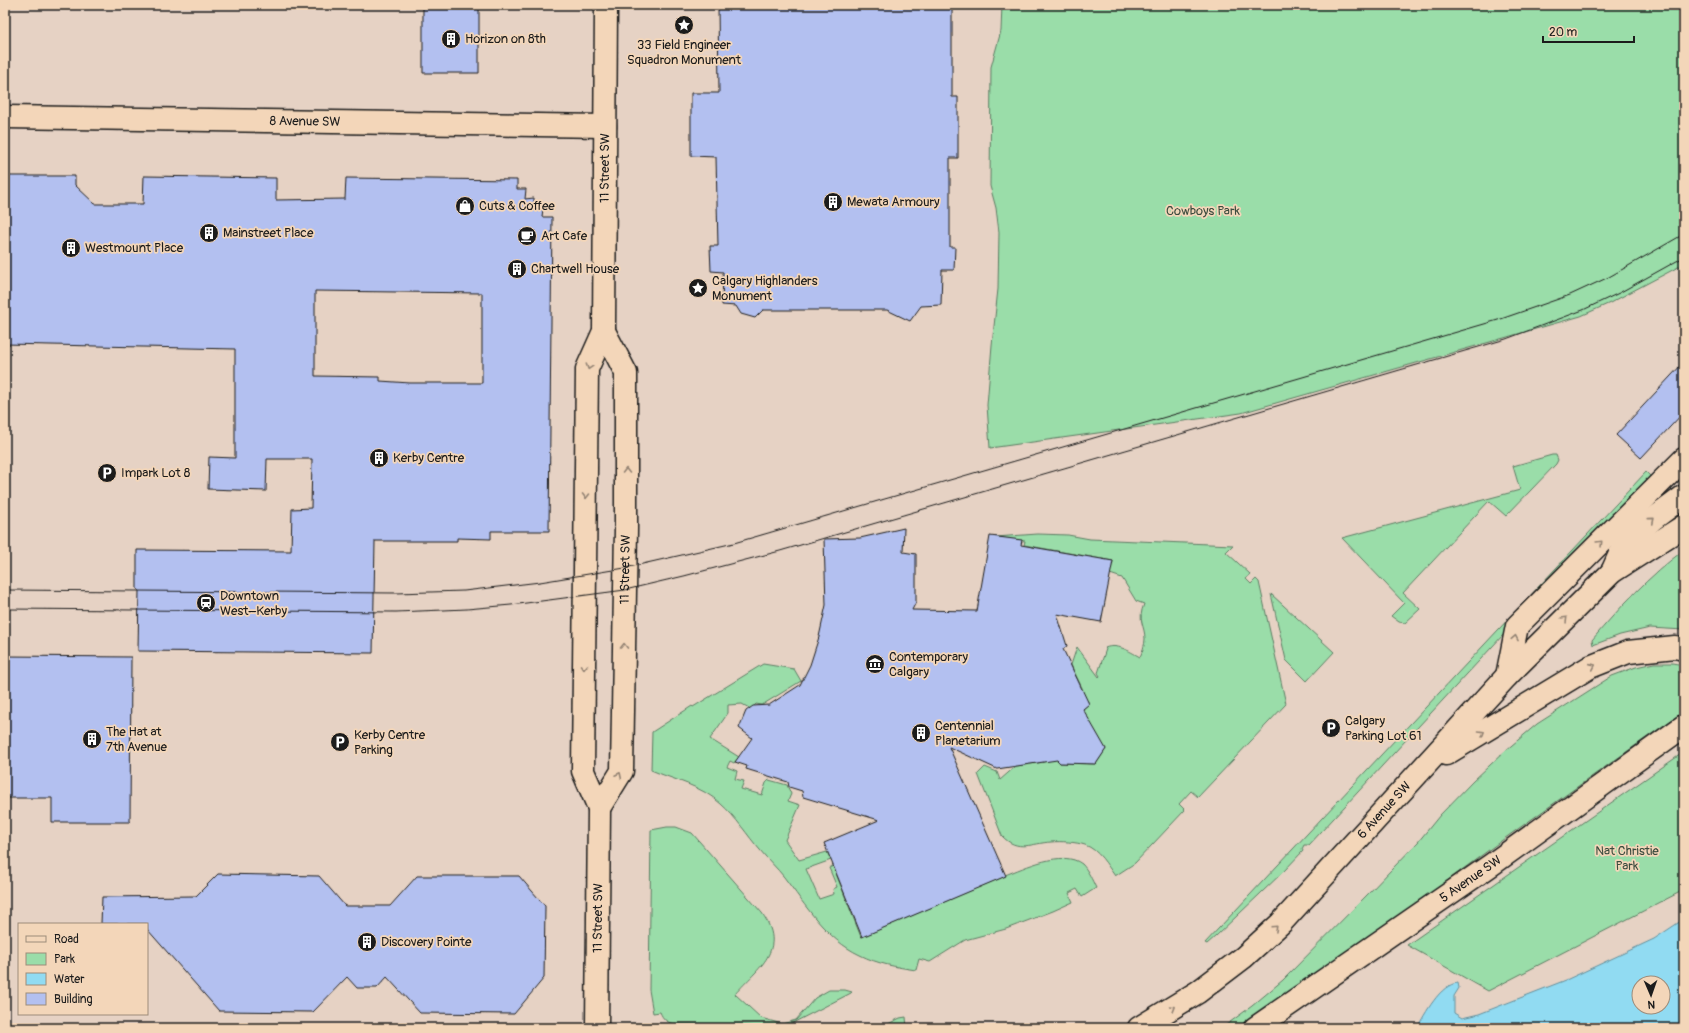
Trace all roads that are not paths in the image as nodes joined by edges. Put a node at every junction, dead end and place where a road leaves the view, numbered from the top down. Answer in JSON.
{"nodes":[{"id":1,"x":606,"y":5,"type":"edge"},
{"id":2,"x":5,"y":117,"type":"edge"},
{"id":3,"x":605,"y":126,"type":"junction"},
{"id":4,"x":604,"y":331,"type":"junction"},
{"id":5,"x":1684,"y":459,"type":"edge"},
{"id":6,"x":1684,"y":496,"type":"edge"},
{"id":7,"x":1684,"y":526,"type":"edge"},
{"id":8,"x":1612,"y":572,"type":"junction"},
{"id":9,"x":1684,"y":649,"type":"edge"},
{"id":10,"x":1507,"y":676,"type":"junction"},
{"id":11,"x":1684,"y":726,"type":"edge"},
{"id":12,"x":1424,"y":768,"type":"junction"},
{"id":13,"x":599,"y":808,"type":"junction"},
{"id":14,"x":597,"y":1028,"type":"edge"},
{"id":15,"x":1139,"y":1028,"type":"edge"},
{"id":16,"x":1255,"y":1028,"type":"edge"}],
"edges":[{"from":1,"to":3,"type":"street","name":"11 Street SW"},
{"from":2,"to":3,"type":"street","name":"8 Avenue SW"},
{"from":3,"to":4,"type":"street","name":"11 Street SW"},
{"from":4,"to":13,"type":"street","name":"11 Street SW","one_way":true},
{"from":13,"to":4,"type":"street","name":"11 Street SW","one_way":true},
{"from":10,"to":5,"type":"street","one_way":true},
{"from":8,"to":6,"type":"street","one_way":true},
{"from":7,"to":8,"type":"street"},
{"from":10,"to":8,"type":"street","name":"6 Avenue SW","one_way":true},
{"from":12,"to":9,"type":"street","one_way":true},
{"from":10,"to":12,"type":"street","name":"6 Avenue SW"},
{"from":11,"to":16,"type":"street","name":"5 Avenue SW"},
{"from":15,"to":12,"type":"street","name":"6 Avenue SW","one_way":true},
{"from":13,"to":14,"type":"street","name":"11 Street SW"}]}
